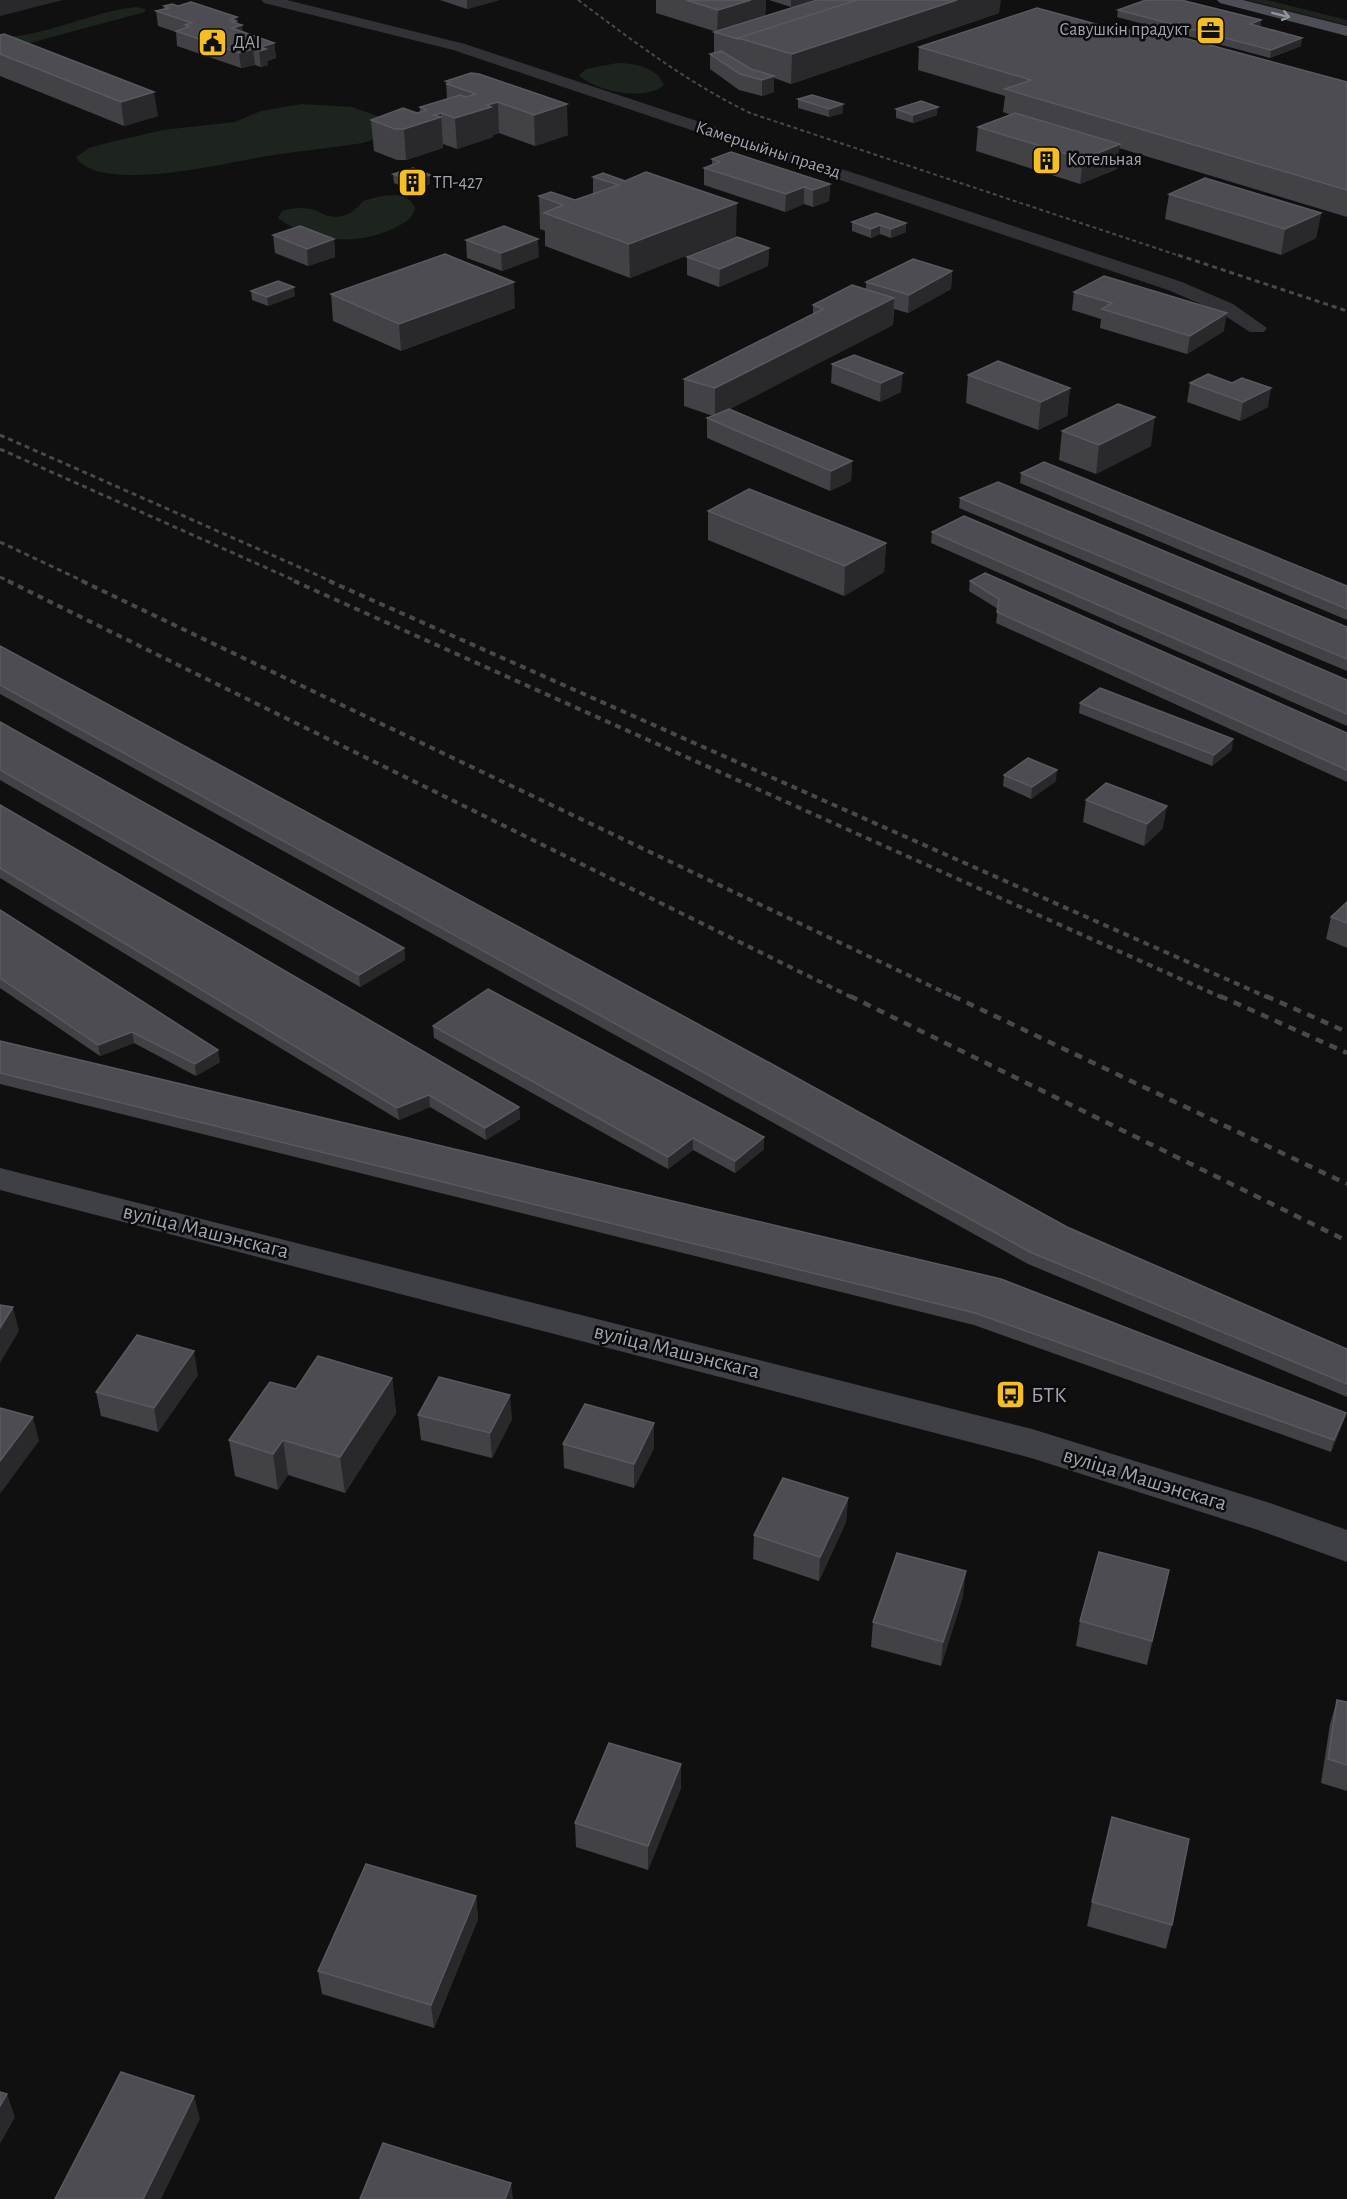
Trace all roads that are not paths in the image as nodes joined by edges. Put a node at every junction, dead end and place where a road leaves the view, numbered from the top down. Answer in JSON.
{"nodes":[{"id":1,"x":268,"y":0,"type":"edge"},
{"id":2,"x":1225,"y":0,"type":"edge"},
{"id":3,"x":1347,"y":31,"type":"edge"},
{"id":4,"x":1257,"y":328,"type":"dead end"},
{"id":5,"x":0,"y":1179,"type":"edge"},
{"id":6,"x":1347,"y":1546,"type":"edge"}],
"edges":[{"from":1,"to":4,"type":"street","name":"Камерцыйны праезд"},
{"from":2,"to":3,"type":"main road","one_way":true},
{"from":5,"to":6,"type":"main road","name":"вуліца Машэнскага"}]}
